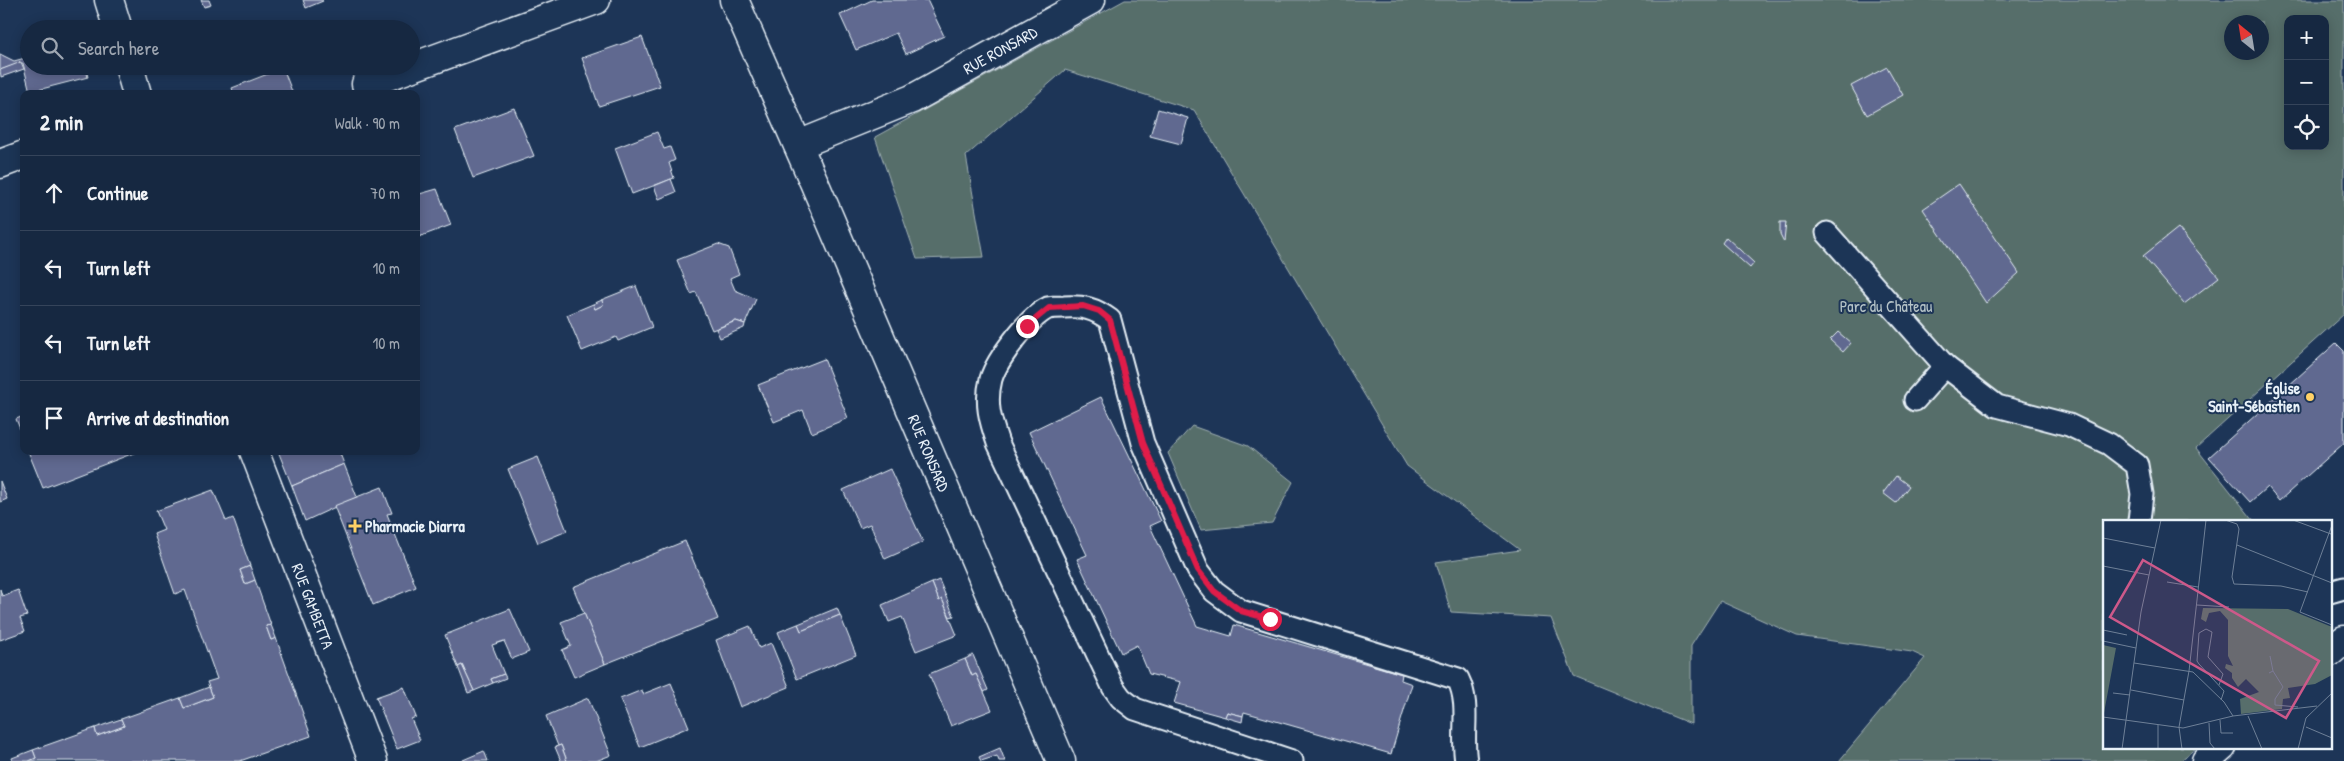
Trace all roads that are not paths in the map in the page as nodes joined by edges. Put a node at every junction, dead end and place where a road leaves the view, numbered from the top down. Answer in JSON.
{"nodes":[{"id":1,"x":109,"y":0,"type":"edge"},
{"id":2,"x":596,"y":0,"type":"edge"},
{"id":3,"x":734,"y":0,"type":"edge"},
{"id":4,"x":1091,"y":0,"type":"edge"},
{"id":5,"x":115,"y":20,"type":"edge"},
{"id":6,"x":420,"y":64,"type":"edge"},
{"id":7,"x":132,"y":75,"type":"edge"},
{"id":8,"x":391,"y":75,"type":"edge"},
{"id":9,"x":366,"y":84,"type":"dead end"},
{"id":10,"x":136,"y":90,"type":"edge"},
{"id":11,"x":798,"y":145,"type":"junction"},
{"id":12,"x":20,"y":156,"type":"edge"},
{"id":13,"x":0,"y":164,"type":"edge"},
{"id":14,"x":1828,"y":233,"type":"dead end"},
{"id":15,"x":1945,"y":366,"type":"junction"},
{"id":16,"x":1915,"y":400,"type":"dead end"},
{"id":17,"x":255,"y":455,"type":"edge"},
{"id":18,"x":2139,"y":520,"type":"edge"},
{"id":19,"x":2344,"y":640,"type":"edge"},
{"id":20,"x":2332,"y":650,"type":"edge"},
{"id":21,"x":2221,"y":748,"type":"edge"},
{"id":22,"x":374,"y":761,"type":"edge"},
{"id":23,"x":1060,"y":761,"type":"edge"},
{"id":24,"x":1292,"y":761,"type":"edge"},
{"id":25,"x":1466,"y":761,"type":"edge"},
{"id":26,"x":2206,"y":761,"type":"edge"}],
"edges":[{"from":1,"to":5,"type":"street"},
{"from":2,"to":6,"type":"street"},
{"from":3,"to":11,"type":"street","name":"RUE RONSARD"},
{"from":4,"to":11,"type":"street","name":"RUE RONSARD"},
{"from":7,"to":10,"type":"street"},
{"from":8,"to":9,"type":"street"},
{"from":11,"to":23,"type":"street","name":"RUE RONSARD"},
{"from":12,"to":13,"type":"street"},
{"from":14,"to":15,"type":"lane"},
{"from":15,"to":16,"type":"lane"},
{"from":15,"to":18,"type":"lane"},
{"from":17,"to":22,"type":"street","name":"RUE GAMBETTA"},
{"from":19,"to":20,"type":"street"},
{"from":21,"to":26,"type":"street"},
{"from":24,"to":25,"type":"lane"}]}
